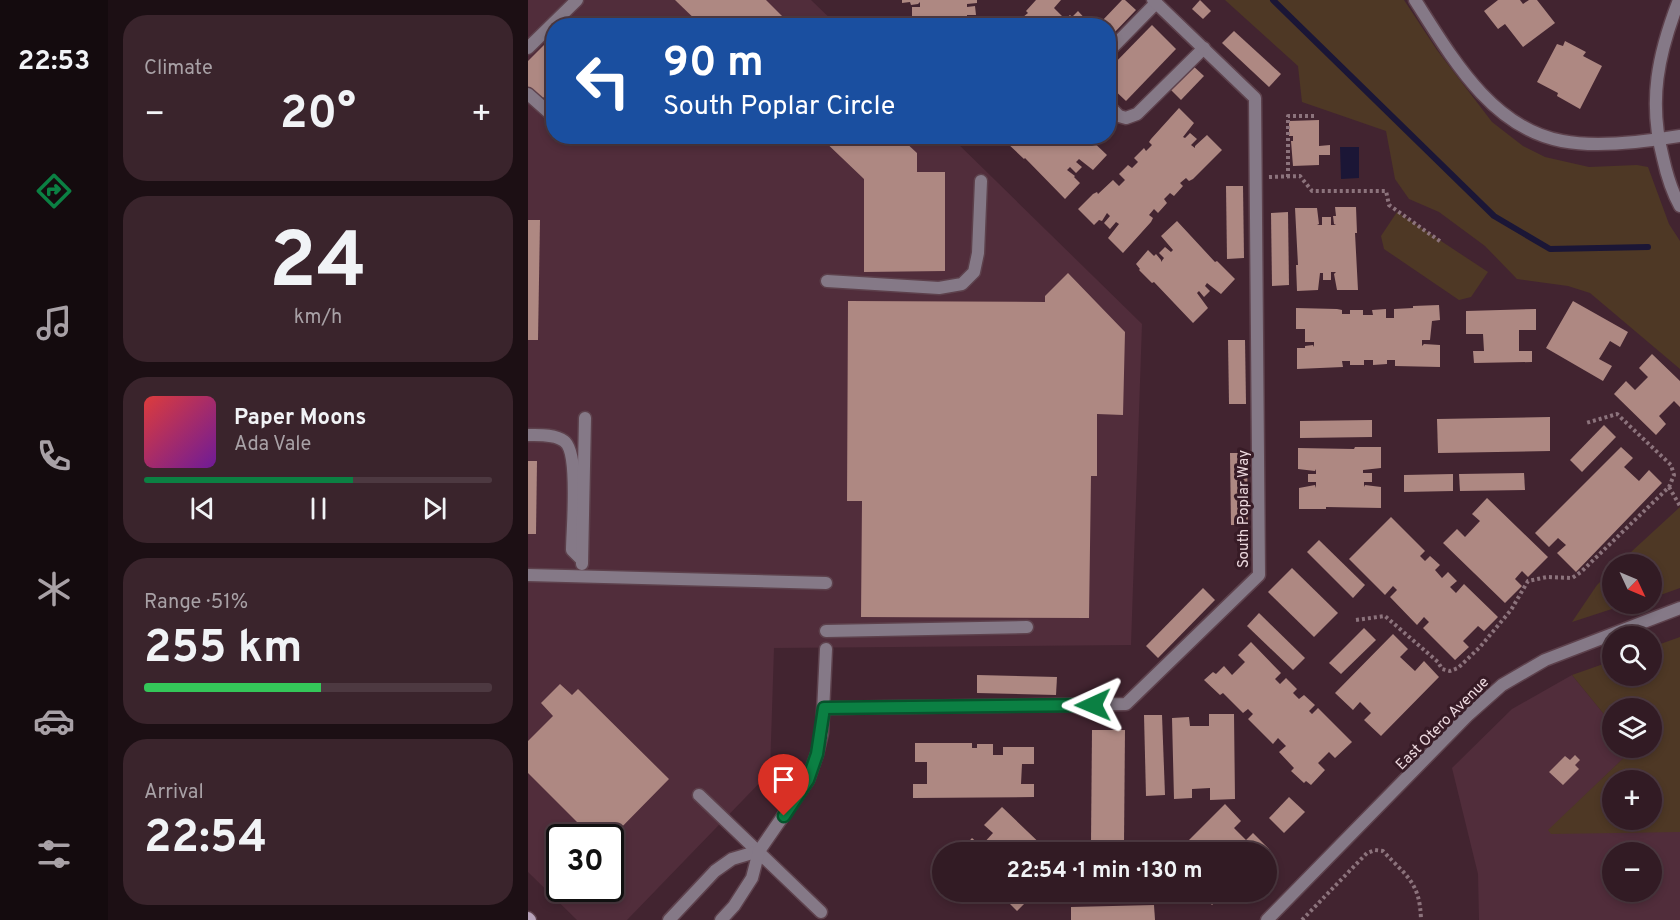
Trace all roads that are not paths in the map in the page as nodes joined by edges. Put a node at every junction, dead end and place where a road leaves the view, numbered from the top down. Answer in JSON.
{"nodes":[{"id":1,"x":577,"y":0,"type":"edge"},
{"id":2,"x":1415,"y":0,"type":"edge"},
{"id":3,"x":1679,"y":0,"type":"edge"},
{"id":4,"x":1155,"y":1,"type":"edge"},
{"id":5,"x":559,"y":18,"type":"edge"},
{"id":6,"x":546,"y":30,"type":"edge"},
{"id":7,"x":1116,"y":43,"type":"edge"},
{"id":8,"x":528,"y":48,"type":"edge"},
{"id":9,"x":1203,"y":48,"type":"junction"},
{"id":10,"x":528,"y":94,"type":"edge"},
{"id":11,"x":546,"y":110,"type":"edge"},
{"id":12,"x":1116,"y":113,"type":"edge"},
{"id":13,"x":1680,"y":136,"type":"edge"},
{"id":14,"x":1658,"y":140,"type":"junction"},
{"id":15,"x":981,"y":181,"type":"dead end"},
{"id":16,"x":1680,"y":206,"type":"edge"},
{"id":17,"x":828,"y":281,"type":"dead end"},
{"id":18,"x":585,"y":418,"type":"dead end"},
{"id":19,"x":528,"y":435,"type":"edge"},
{"id":20,"x":582,"y":560,"type":"junction"},
{"id":21,"x":528,"y":575,"type":"edge"},
{"id":22,"x":582,"y":576,"type":"junction"},
{"id":23,"x":826,"y":583,"type":"dead end"},
{"id":24,"x":1680,"y":608,"type":"edge"},
{"id":25,"x":1027,"y":627,"type":"dead end"},
{"id":26,"x":826,"y":631,"type":"dead end"},
{"id":27,"x":826,"y":649,"type":"dead end"},
{"id":28,"x":824,"y":708,"type":"junction"},
{"id":29,"x":699,"y":795,"type":"dead end"},
{"id":30,"x":759,"y":851,"type":"junction"},
{"id":31,"x":821,"y":912,"type":"dead end"},
{"id":32,"x":669,"y":920,"type":"edge"},
{"id":33,"x":721,"y":920,"type":"edge"},
{"id":34,"x":1267,"y":920,"type":"edge"}],
"edges":[{"from":1,"to":5,"type":"street"},
{"from":2,"to":14,"type":"street"},
{"from":3,"to":14,"type":"street"},
{"from":4,"to":7,"type":"street"},
{"from":4,"to":9,"type":"street","name":"South Poplar Way"},
{"from":6,"to":8,"type":"street"},
{"from":9,"to":12,"type":"street"},
{"from":9,"to":28,"type":"street","name":"South Poplar Way"},
{"from":10,"to":11,"type":"street"},
{"from":13,"to":14,"type":"street"},
{"from":14,"to":16,"type":"street"},
{"from":15,"to":17,"type":"street"},
{"from":18,"to":20,"type":"street"},
{"from":19,"to":20,"type":"street"},
{"from":20,"to":22,"type":"street"},
{"from":21,"to":22,"type":"street"},
{"from":22,"to":23,"type":"street"},
{"from":24,"to":34,"type":"street","name":"East Otero Avenue"},
{"from":25,"to":26,"type":"street"},
{"from":27,"to":28,"type":"street"},
{"from":28,"to":30,"type":"street"},
{"from":29,"to":30,"type":"street"},
{"from":30,"to":31,"type":"street"},
{"from":30,"to":32,"type":"street"},
{"from":30,"to":33,"type":"street"}]}
